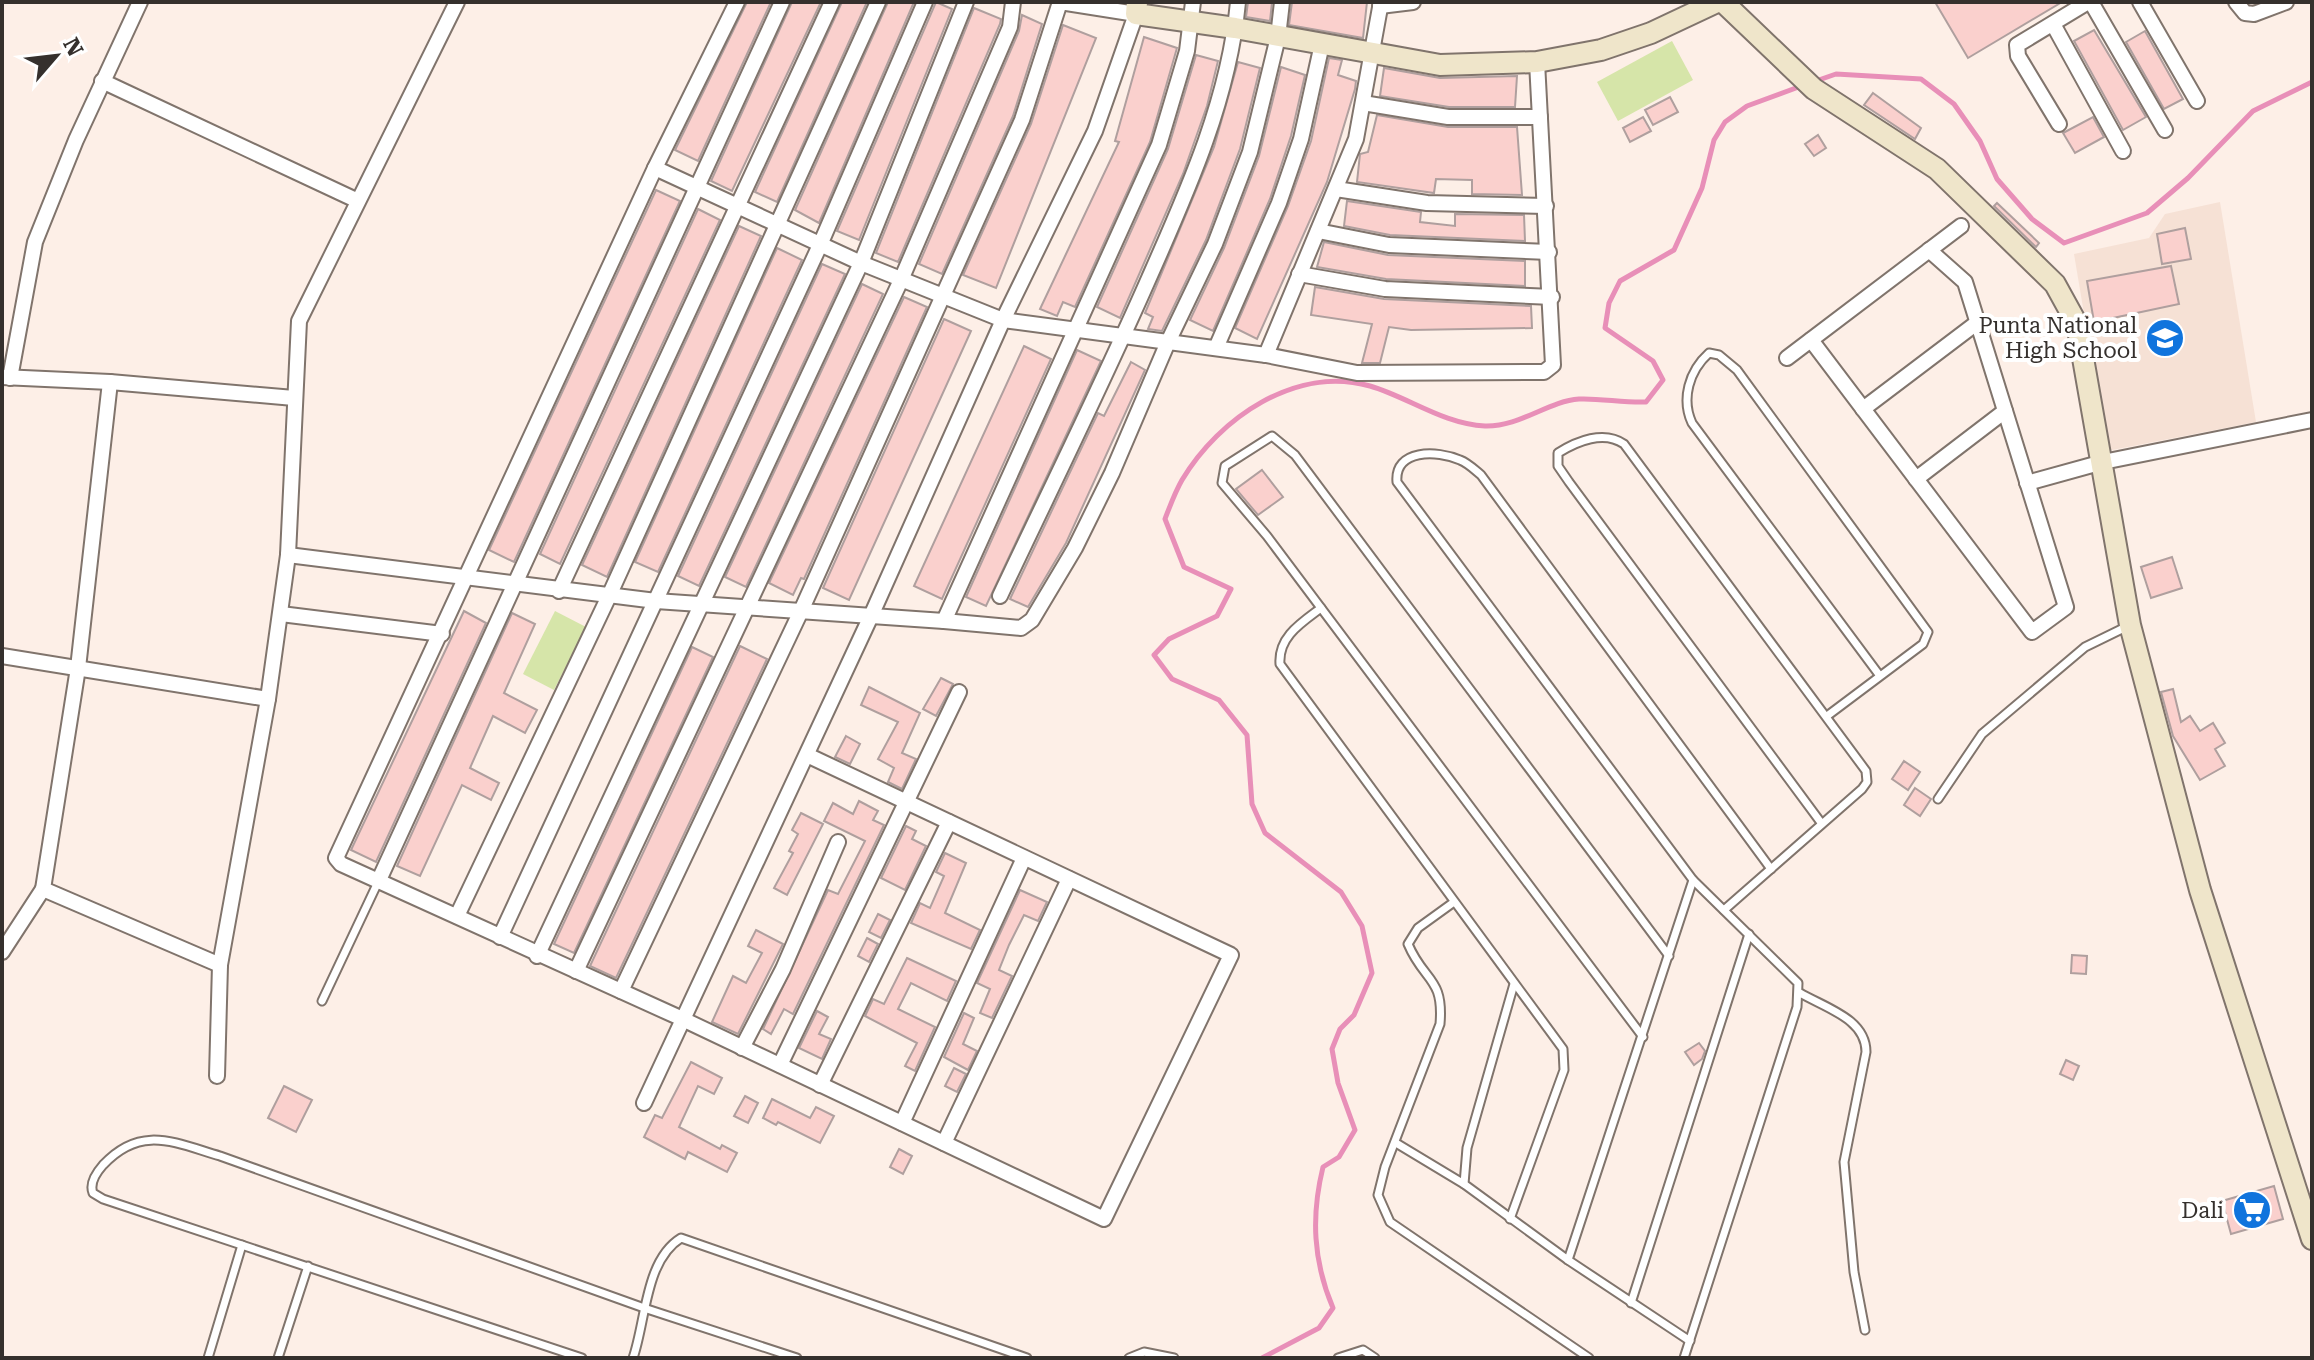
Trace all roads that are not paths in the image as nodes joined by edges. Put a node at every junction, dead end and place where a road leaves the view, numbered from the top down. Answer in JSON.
{"nodes":[{"id":1,"x":140,"y":2,"type":"edge"},
{"id":2,"x":457,"y":2,"type":"edge"},
{"id":3,"x":737,"y":2,"type":"edge"},
{"id":4,"x":782,"y":2,"type":"edge"},
{"id":5,"x":832,"y":2,"type":"edge"},
{"id":6,"x":878,"y":2,"type":"edge"},
{"id":7,"x":925,"y":2,"type":"edge"},
{"id":8,"x":966,"y":2,"type":"edge"},
{"id":9,"x":1013,"y":2,"type":"edge"},
{"id":10,"x":1193,"y":2,"type":"edge"},
{"id":11,"x":1238,"y":2,"type":"edge"},
{"id":12,"x":1282,"y":2,"type":"edge"},
{"id":13,"x":1413,"y":2,"type":"edge"},
{"id":14,"x":1720,"y":2,"type":"edge"},
{"id":15,"x":2140,"y":2,"type":"edge"},
{"id":16,"x":2236,"y":2,"type":"edge"},
{"id":17,"x":2286,"y":2,"type":"edge"},
{"id":18,"x":2086,"y":3,"type":"edge"},
{"id":19,"x":1380,"y":4,"type":"edge"},
{"id":20,"x":1136,"y":8,"type":"edge"},
{"id":21,"x":1190,"y":23,"type":"junction"},
{"id":22,"x":2053,"y":24,"type":"junction"},
{"id":23,"x":1235,"y":28,"type":"junction"},
{"id":24,"x":1278,"y":37,"type":"junction"},
{"id":25,"x":1322,"y":44,"type":"junction"},
{"id":26,"x":1372,"y":53,"type":"junction"},
{"id":27,"x":1537,"y":62,"type":"junction"},
{"id":28,"x":102,"y":81,"type":"junction"},
{"id":29,"x":2197,"y":101,"type":"dead end"},
{"id":30,"x":1363,"y":103,"type":"junction"},
{"id":31,"x":1540,"y":117,"type":"junction"},
{"id":32,"x":2059,"y":124,"type":"dead end"},
{"id":33,"x":2165,"y":130,"type":"dead end"},
{"id":34,"x":2123,"y":151,"type":"dead end"},
{"id":35,"x":655,"y":168,"type":"junction"},
{"id":36,"x":697,"y":188,"type":"junction"},
{"id":37,"x":1336,"y":189,"type":"junction"},
{"id":38,"x":356,"y":200,"type":"junction"},
{"id":39,"x":1546,"y":206,"type":"junction"},
{"id":40,"x":739,"y":207,"type":"junction"},
{"id":41,"x":779,"y":225,"type":"junction"},
{"id":42,"x":1961,"y":226,"type":"dead end"},
{"id":43,"x":1318,"y":231,"type":"junction"},
{"id":44,"x":820,"y":245,"type":"junction"},
{"id":45,"x":1929,"y":250,"type":"junction"},
{"id":46,"x":1549,"y":252,"type":"junction"},
{"id":47,"x":861,"y":263,"type":"junction"},
{"id":48,"x":1299,"y":274,"type":"junction"},
{"id":49,"x":901,"y":280,"type":"junction"},
{"id":50,"x":942,"y":297,"type":"junction"},
{"id":51,"x":1552,"y":297,"type":"junction"},
{"id":52,"x":1003,"y":320,"type":"junction"},
{"id":53,"x":1978,"y":322,"type":"junction"},
{"id":54,"x":1077,"y":329,"type":"junction"},
{"id":55,"x":1123,"y":336,"type":"junction"},
{"id":56,"x":1811,"y":340,"type":"junction"},
{"id":57,"x":1168,"y":342,"type":"junction"},
{"id":58,"x":1216,"y":348,"type":"junction"},
{"id":59,"x":1266,"y":355,"type":"junction"},
{"id":60,"x":1787,"y":358,"type":"dead end"},
{"id":61,"x":6,"y":378,"type":"edge"},
{"id":62,"x":110,"y":382,"type":"junction"},
{"id":63,"x":294,"y":398,"type":"junction"},
{"id":64,"x":1863,"y":409,"type":"junction"},
{"id":65,"x":2005,"y":411,"type":"junction"},
{"id":66,"x":2312,"y":420,"type":"edge"},
{"id":67,"x":2103,"y":462,"type":"junction"},
{"id":68,"x":1916,"y":479,"type":"junction"},
{"id":69,"x":2027,"y":483,"type":"junction"},
{"id":70,"x":288,"y":555,"type":"junction"},
{"id":71,"x":466,"y":574,"type":"junction"},
{"id":72,"x":517,"y":583,"type":"junction"},
{"id":73,"x":559,"y":591,"type":"junction"},
{"id":74,"x":609,"y":596,"type":"junction"},
{"id":75,"x":1000,"y":596,"type":"dead end"},
{"id":76,"x":656,"y":601,"type":"junction"},
{"id":77,"x":700,"y":604,"type":"junction"},
{"id":78,"x":748,"y":608,"type":"junction"},
{"id":79,"x":1321,"y":608,"type":"junction"},
{"id":80,"x":801,"y":611,"type":"junction"},
{"id":81,"x":281,"y":614,"type":"junction"},
{"id":82,"x":871,"y":616,"type":"junction"},
{"id":83,"x":944,"y":621,"type":"junction"},
{"id":84,"x":2130,"y":625,"type":"junction"},
{"id":85,"x":442,"y":634,"type":"junction"},
{"id":86,"x":2,"y":656,"type":"edge"},
{"id":87,"x":78,"y":668,"type":"junction"},
{"id":88,"x":1880,"y":676,"type":"junction"},
{"id":89,"x":959,"y":692,"type":"dead end"},
{"id":90,"x":268,"y":699,"type":"junction"},
{"id":91,"x":1827,"y":716,"type":"junction"},
{"id":92,"x":807,"y":755,"type":"junction"},
{"id":93,"x":1938,"y":799,"type":"dead end"},
{"id":94,"x":908,"y":802,"type":"junction"},
{"id":95,"x":949,"y":822,"type":"junction"},
{"id":96,"x":1822,"y":824,"type":"junction"},
{"id":97,"x":838,"y":842,"type":"dead end"},
{"id":98,"x":1024,"y":858,"type":"junction"},
{"id":99,"x":1771,"y":869,"type":"junction"},
{"id":100,"x":1069,"y":879,"type":"junction"},
{"id":101,"x":379,"y":880,"type":"junction"},
{"id":102,"x":1693,"y":880,"type":"junction"},
{"id":103,"x":43,"y":889,"type":"junction"},
{"id":104,"x":1454,"y":902,"type":"junction"},
{"id":105,"x":1724,"y":910,"type":"junction"},
{"id":106,"x":457,"y":916,"type":"junction"},
{"id":107,"x":1749,"y":934,"type":"junction"},
{"id":108,"x":500,"y":937,"type":"junction"},
{"id":109,"x":2,"y":952,"type":"edge"},
{"id":110,"x":537,"y":956,"type":"junction"},
{"id":111,"x":1669,"y":956,"type":"junction"},
{"id":112,"x":220,"y":965,"type":"junction"},
{"id":113,"x":576,"y":971,"type":"junction"},
{"id":114,"x":1514,"y":984,"type":"junction"},
{"id":115,"x":621,"y":991,"type":"junction"},
{"id":116,"x":1800,"y":993,"type":"junction"},
{"id":117,"x":322,"y":1001,"type":"dead end"},
{"id":118,"x":685,"y":1021,"type":"junction"},
{"id":119,"x":1643,"y":1037,"type":"junction"},
{"id":120,"x":742,"y":1048,"type":"junction"},
{"id":121,"x":780,"y":1065,"type":"junction"},
{"id":122,"x":217,"y":1076,"type":"dead end"},
{"id":123,"x":820,"y":1085,"type":"junction"},
{"id":124,"x":644,"y":1103,"type":"dead end"},
{"id":125,"x":902,"y":1123,"type":"junction"},
{"id":126,"x":944,"y":1143,"type":"junction"},
{"id":127,"x":1396,"y":1143,"type":"junction"},
{"id":128,"x":1464,"y":1184,"type":"junction"},
{"id":129,"x":1510,"y":1219,"type":"junction"},
{"id":130,"x":2312,"y":1239,"type":"edge"},
{"id":131,"x":242,"y":1245,"type":"junction"},
{"id":132,"x":1568,"y":1260,"type":"junction"},
{"id":133,"x":308,"y":1266,"type":"junction"},
{"id":134,"x":1631,"y":1303,"type":"junction"},
{"id":135,"x":647,"y":1309,"type":"junction"},
{"id":136,"x":1865,"y":1330,"type":"dead end"},
{"id":137,"x":1690,"y":1341,"type":"junction"},
{"id":138,"x":208,"y":1358,"type":"edge"},
{"id":139,"x":278,"y":1358,"type":"edge"},
{"id":140,"x":582,"y":1358,"type":"edge"},
{"id":141,"x":633,"y":1358,"type":"edge"},
{"id":142,"x":797,"y":1358,"type":"edge"},
{"id":143,"x":1027,"y":1358,"type":"edge"},
{"id":144,"x":1129,"y":1358,"type":"edge"},
{"id":145,"x":1174,"y":1358,"type":"edge"},
{"id":146,"x":1338,"y":1358,"type":"edge"},
{"id":147,"x":1375,"y":1358,"type":"edge"},
{"id":148,"x":1589,"y":1358,"type":"edge"},
{"id":149,"x":1684,"y":1358,"type":"edge"}],
"edges":[{"from":1,"to":28,"type":"street"},
{"from":2,"to":38,"type":"street"},
{"from":3,"to":35,"type":"street"},
{"from":4,"to":36,"type":"street"},
{"from":5,"to":40,"type":"street"},
{"from":6,"to":41,"type":"street"},
{"from":7,"to":44,"type":"street"},
{"from":8,"to":47,"type":"street"},
{"from":9,"to":49,"type":"street"},
{"from":10,"to":21,"type":"street"},
{"from":11,"to":23,"type":"street"},
{"from":12,"to":24,"type":"street"},
{"from":13,"to":19,"type":"street"},
{"from":14,"to":27,"type":"street"},
{"from":14,"to":67,"type":"street"},
{"from":15,"to":29,"type":"street"},
{"from":16,"to":17,"type":"street"},
{"from":18,"to":22,"type":"street"},
{"from":18,"to":33,"type":"street"},
{"from":19,"to":26,"type":"street"},
{"from":20,"to":21,"type":"street"},
{"from":20,"to":50,"type":"street"},
{"from":20,"to":52,"type":"street"},
{"from":21,"to":23,"type":"street"},
{"from":21,"to":54,"type":"street"},
{"from":22,"to":32,"type":"street"},
{"from":22,"to":34,"type":"street"},
{"from":23,"to":24,"type":"street"},
{"from":23,"to":55,"type":"street"},
{"from":24,"to":25,"type":"street"},
{"from":24,"to":57,"type":"street"},
{"from":25,"to":26,"type":"street"},
{"from":25,"to":58,"type":"street"},
{"from":26,"to":27,"type":"street"},
{"from":26,"to":30,"type":"street"},
{"from":27,"to":31,"type":"street"},
{"from":28,"to":38,"type":"street"},
{"from":28,"to":61,"type":"street"},
{"from":30,"to":31,"type":"street"},
{"from":30,"to":37,"type":"street"},
{"from":31,"to":39,"type":"street"},
{"from":35,"to":36,"type":"street"},
{"from":35,"to":71,"type":"street"},
{"from":36,"to":40,"type":"street"},
{"from":36,"to":72,"type":"street"},
{"from":37,"to":39,"type":"street"},
{"from":37,"to":43,"type":"street"},
{"from":38,"to":63,"type":"street"},
{"from":39,"to":46,"type":"street"},
{"from":40,"to":41,"type":"street"},
{"from":40,"to":73,"type":"street"},
{"from":41,"to":44,"type":"street"},
{"from":41,"to":74,"type":"street"},
{"from":42,"to":45,"type":"street"},
{"from":43,"to":46,"type":"street"},
{"from":43,"to":48,"type":"street"},
{"from":44,"to":47,"type":"street"},
{"from":44,"to":76,"type":"street"},
{"from":45,"to":53,"type":"street"},
{"from":45,"to":56,"type":"street"},
{"from":46,"to":51,"type":"street"},
{"from":47,"to":49,"type":"street"},
{"from":47,"to":77,"type":"street"},
{"from":48,"to":51,"type":"street"},
{"from":48,"to":59,"type":"street"},
{"from":49,"to":50,"type":"street"},
{"from":49,"to":78,"type":"street"},
{"from":50,"to":52,"type":"street"},
{"from":50,"to":80,"type":"street"},
{"from":51,"to":59,"type":"street"},
{"from":52,"to":54,"type":"street"},
{"from":52,"to":82,"type":"street"},
{"from":53,"to":64,"type":"street"},
{"from":53,"to":65,"type":"street"},
{"from":54,"to":55,"type":"street"},
{"from":54,"to":83,"type":"street"},
{"from":55,"to":57,"type":"street"},
{"from":55,"to":75,"type":"street"},
{"from":56,"to":60,"type":"street"},
{"from":56,"to":64,"type":"street"},
{"from":57,"to":58,"type":"street"},
{"from":57,"to":83,"type":"street"},
{"from":58,"to":59,"type":"street"},
{"from":61,"to":62,"type":"street"},
{"from":62,"to":63,"type":"street"},
{"from":62,"to":87,"type":"street"},
{"from":63,"to":70,"type":"street"},
{"from":64,"to":68,"type":"street"},
{"from":65,"to":68,"type":"street"},
{"from":65,"to":69,"type":"street"},
{"from":66,"to":67,"type":"street"},
{"from":67,"to":69,"type":"street"},
{"from":67,"to":84,"type":"street"},
{"from":68,"to":69,"type":"street"},
{"from":70,"to":71,"type":"street"},
{"from":70,"to":81,"type":"street"},
{"from":71,"to":72,"type":"street"},
{"from":71,"to":85,"type":"street"},
{"from":72,"to":73,"type":"street"},
{"from":72,"to":101,"type":"street"},
{"from":73,"to":74,"type":"street"},
{"from":74,"to":76,"type":"street"},
{"from":74,"to":106,"type":"street"},
{"from":76,"to":77,"type":"street"},
{"from":76,"to":108,"type":"street"},
{"from":77,"to":78,"type":"street"},
{"from":77,"to":110,"type":"street"},
{"from":78,"to":80,"type":"street"},
{"from":78,"to":113,"type":"street"},
{"from":79,"to":104,"type":"lane"},
{"from":79,"to":111,"type":"lane"},
{"from":79,"to":119,"type":"lane"},
{"from":80,"to":82,"type":"street"},
{"from":80,"to":115,"type":"street"},
{"from":81,"to":85,"type":"street"},
{"from":81,"to":90,"type":"street"},
{"from":82,"to":83,"type":"street"},
{"from":82,"to":92,"type":"street"},
{"from":84,"to":93,"type":"lane"},
{"from":84,"to":130,"type":"street"},
{"from":85,"to":101,"type":"street"},
{"from":86,"to":87,"type":"street"},
{"from":87,"to":90,"type":"street"},
{"from":87,"to":103,"type":"street"},
{"from":88,"to":88,"type":"lane"},
{"from":88,"to":91,"type":"lane"},
{"from":89,"to":94,"type":"street"},
{"from":90,"to":112,"type":"street"},
{"from":91,"to":96,"type":"lane"},
{"from":91,"to":96,"type":"lane"},
{"from":92,"to":94,"type":"street"},
{"from":92,"to":118,"type":"street"},
{"from":94,"to":95,"type":"street"},
{"from":94,"to":121,"type":"street"},
{"from":95,"to":98,"type":"street"},
{"from":95,"to":123,"type":"street"},
{"from":96,"to":99,"type":"lane"},
{"from":97,"to":120,"type":"street"},
{"from":98,"to":100,"type":"street"},
{"from":98,"to":125,"type":"street"},
{"from":99,"to":102,"type":"lane"},
{"from":99,"to":105,"type":"lane"},
{"from":100,"to":126,"type":"street"},
{"from":100,"to":126,"type":"street"},
{"from":101,"to":106,"type":"street"},
{"from":101,"to":117,"type":"lane"},
{"from":102,"to":105,"type":"lane"},
{"from":102,"to":111,"type":"lane"},
{"from":103,"to":109,"type":"street"},
{"from":103,"to":112,"type":"street"},
{"from":104,"to":114,"type":"lane"},
{"from":104,"to":127,"type":"lane"},
{"from":105,"to":107,"type":"lane"},
{"from":106,"to":108,"type":"street"},
{"from":107,"to":116,"type":"lane"},
{"from":107,"to":134,"type":"lane"},
{"from":108,"to":110,"type":"street"},
{"from":110,"to":113,"type":"street"},
{"from":111,"to":119,"type":"lane"},
{"from":112,"to":122,"type":"street"},
{"from":113,"to":115,"type":"street"},
{"from":114,"to":128,"type":"lane"},
{"from":114,"to":129,"type":"lane"},
{"from":115,"to":118,"type":"street"},
{"from":116,"to":136,"type":"lane"},
{"from":116,"to":137,"type":"lane"},
{"from":118,"to":120,"type":"street"},
{"from":118,"to":124,"type":"street"},
{"from":119,"to":132,"type":"lane"},
{"from":120,"to":121,"type":"street"},
{"from":121,"to":123,"type":"street"},
{"from":123,"to":125,"type":"street"},
{"from":125,"to":126,"type":"street"},
{"from":127,"to":128,"type":"lane"},
{"from":127,"to":148,"type":"lane"},
{"from":128,"to":129,"type":"lane"},
{"from":129,"to":132,"type":"lane"},
{"from":131,"to":133,"type":"lane"},
{"from":131,"to":135,"type":"lane"},
{"from":131,"to":138,"type":"lane"},
{"from":132,"to":134,"type":"lane"},
{"from":133,"to":139,"type":"lane"},
{"from":133,"to":140,"type":"lane"},
{"from":134,"to":137,"type":"lane"},
{"from":135,"to":141,"type":"lane"},
{"from":135,"to":142,"type":"lane"},
{"from":135,"to":143,"type":"lane"},
{"from":137,"to":149,"type":"lane"},
{"from":144,"to":145,"type":"lane"},
{"from":146,"to":147,"type":"lane"}]}
